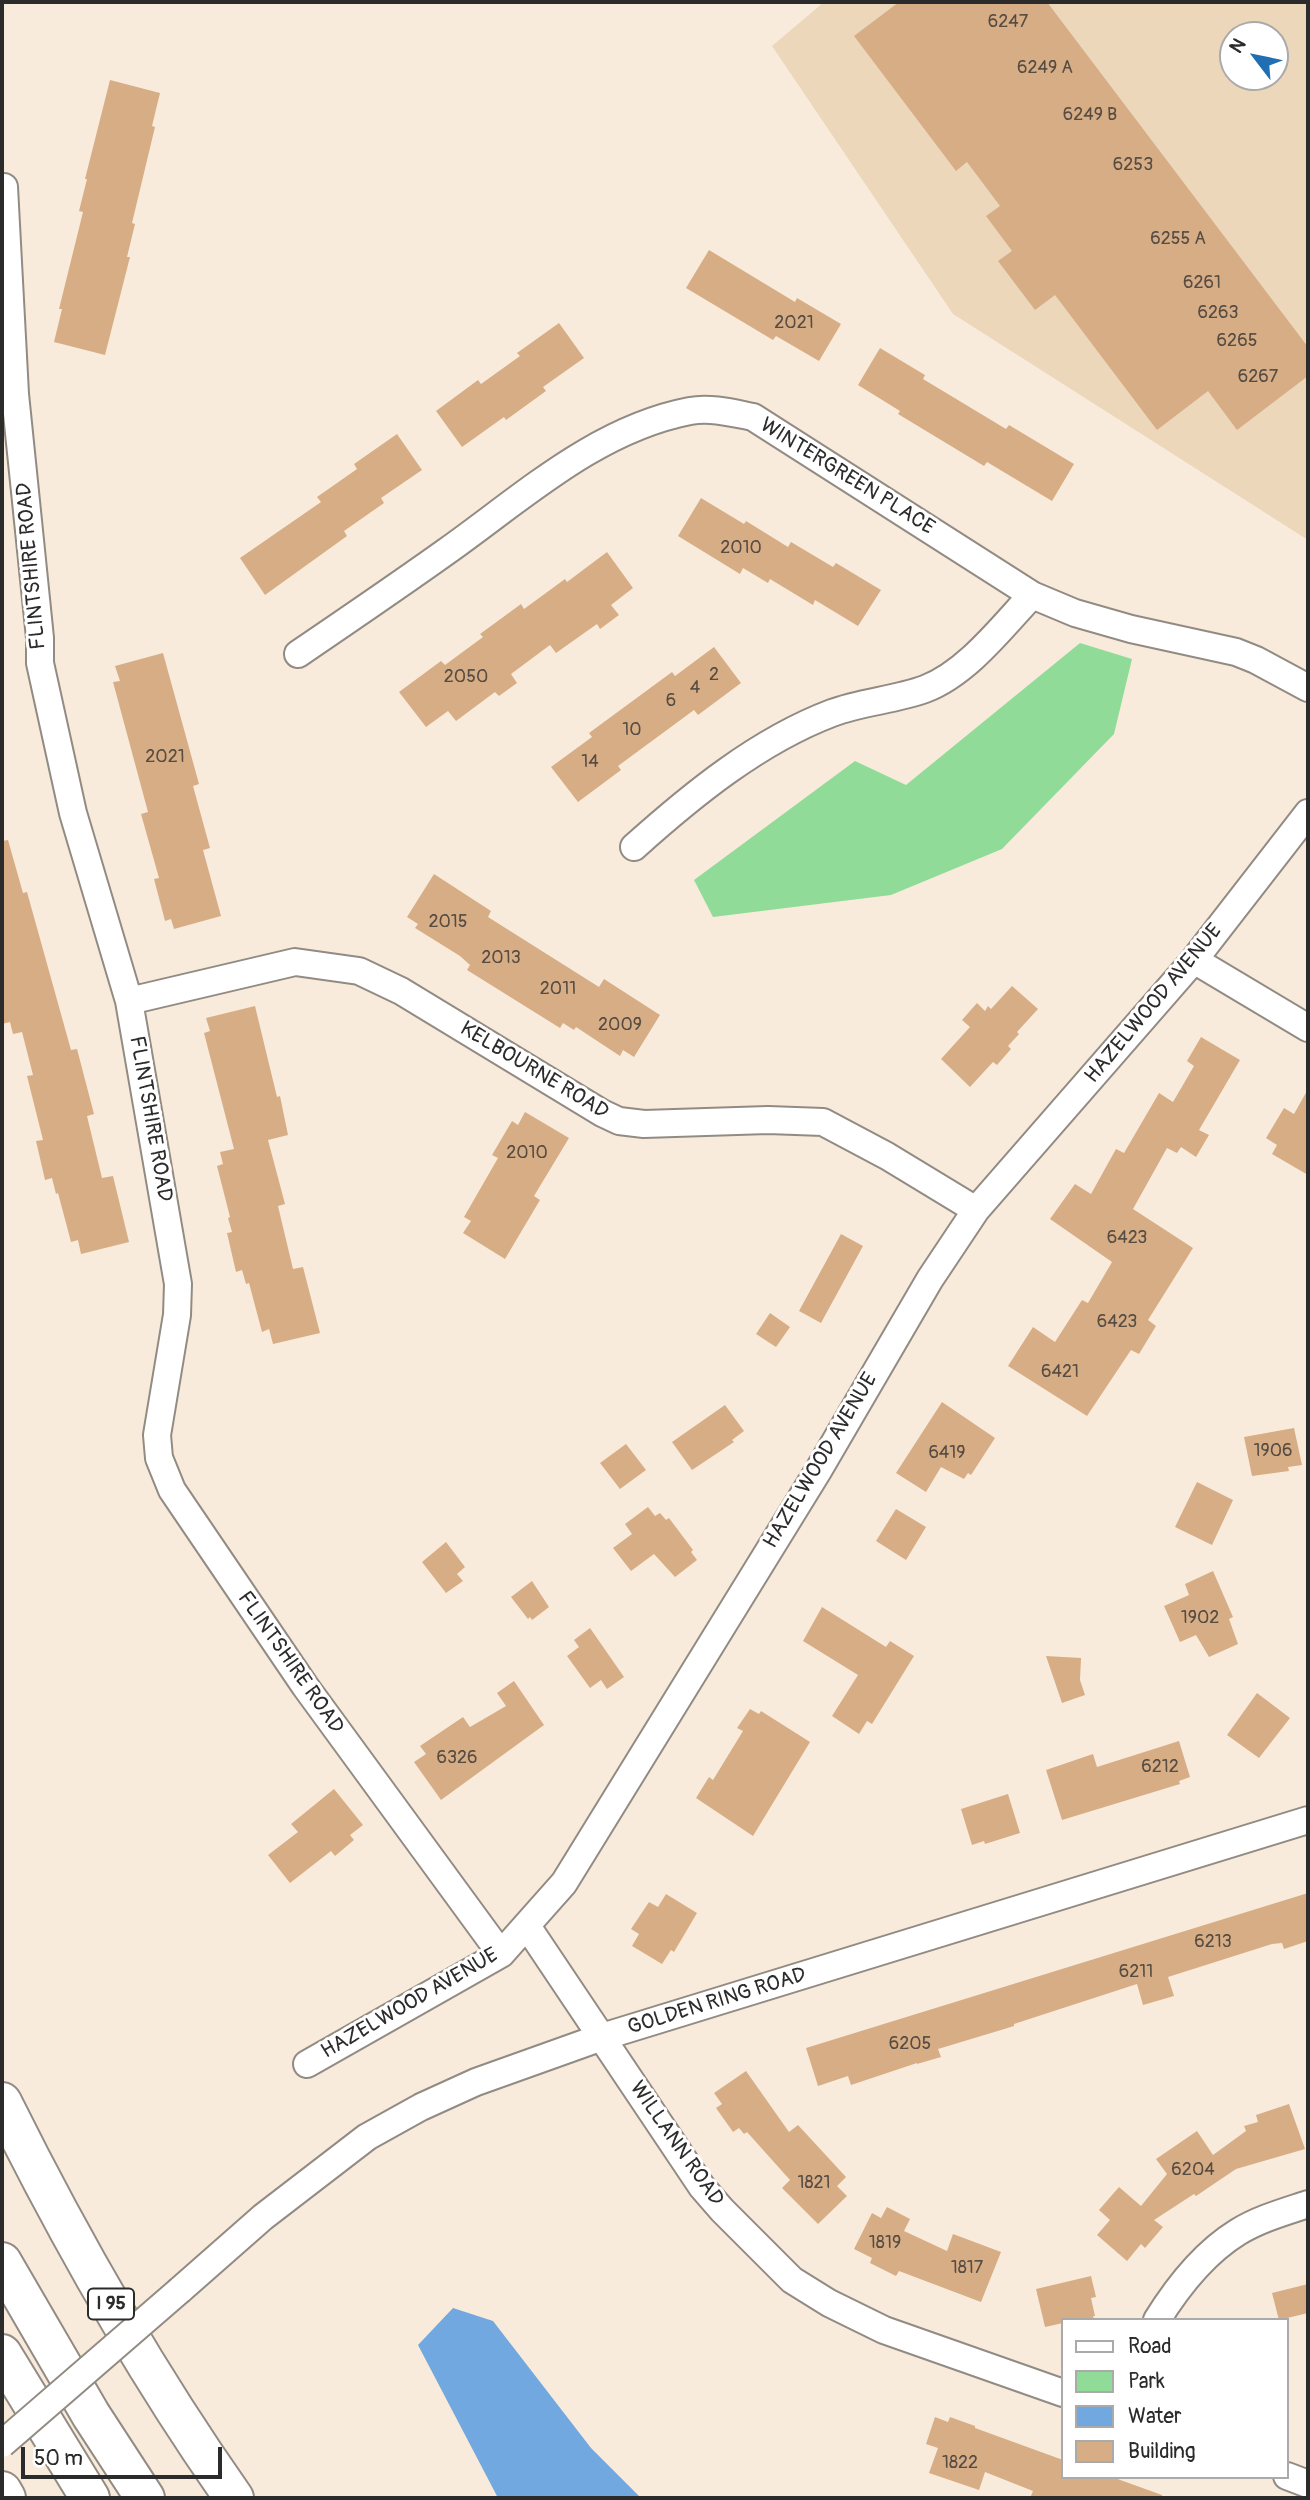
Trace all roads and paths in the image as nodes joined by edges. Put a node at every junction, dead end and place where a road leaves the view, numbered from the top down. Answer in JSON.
{"nodes":[{"id":1,"x":4,"y":187,"type":"dead end"},
{"id":2,"x":1032,"y":595,"type":"junction"},
{"id":3,"x":298,"y":654,"type":"dead end"},
{"id":4,"x":1308,"y":688,"type":"edge"},
{"id":5,"x":1308,"y":813,"type":"edge"},
{"id":6,"x":634,"y":847,"type":"dead end"},
{"id":7,"x":1194,"y":960,"type":"junction"},
{"id":8,"x":129,"y":1001,"type":"junction"},
{"id":9,"x":1308,"y":1028,"type":"edge"},
{"id":10,"x":976,"y":1210,"type":"junction"},
{"id":11,"x":1308,"y":1820,"type":"edge"},
{"id":12,"x":527,"y":1926,"type":"junction"},
{"id":13,"x":501,"y":1954,"type":"junction"},
{"id":14,"x":602,"y":2038,"type":"junction"},
{"id":15,"x":307,"y":2064,"type":"dead end"},
{"id":16,"x":2,"y":2102,"type":"edge"},
{"id":17,"x":1308,"y":2204,"type":"edge"},
{"id":18,"x":2,"y":2263,"type":"edge"},
{"id":19,"x":1158,"y":2318,"type":"edge"},
{"id":20,"x":2,"y":2354,"type":"edge"},
{"id":21,"x":1062,"y":2393,"type":"edge"},
{"id":22,"x":2,"y":2444,"type":"edge"},
{"id":23,"x":1289,"y":2477,"type":"edge"},
{"id":24,"x":1308,"y":2484,"type":"edge"},
{"id":25,"x":2,"y":2491,"type":"edge"},
{"id":26,"x":6,"y":2498,"type":"edge"},
{"id":27,"x":90,"y":2498,"type":"edge"},
{"id":28,"x":145,"y":2498,"type":"edge"},
{"id":29,"x":234,"y":2498,"type":"edge"}],
"edges":[{"from":1,"to":8,"type":"street","name":"FLINTSHIRE ROAD"},
{"from":2,"to":3,"type":"street","name":"WINTERGREEN PLACE"},
{"from":2,"to":4,"type":"street","name":"WINTERGREEN PLACE"},
{"from":2,"to":6,"type":"street"},
{"from":5,"to":7,"type":"street","name":"HAZELWOOD AVENUE"},
{"from":7,"to":9,"type":"street"},
{"from":7,"to":10,"type":"street","name":"HAZELWOOD AVENUE"},
{"from":8,"to":10,"type":"street","name":"KELBOURNE ROAD"},
{"from":8,"to":13,"type":"street","name":"FLINTSHIRE ROAD"},
{"from":10,"to":12,"type":"street","name":"HAZELWOOD AVENUE"},
{"from":11,"to":14,"type":"street","name":"GOLDEN RING ROAD"},
{"from":12,"to":13,"type":"street","name":"HAZELWOOD AVENUE"},
{"from":12,"to":14,"type":"street","name":"WILLANN ROAD"},
{"from":13,"to":15,"type":"street","name":"HAZELWOOD AVENUE"},
{"from":14,"to":21,"type":"street","name":"WILLANN ROAD"},
{"from":14,"to":22,"type":"street","name":"GOLDEN RING ROAD","bridge":true},
{"from":16,"to":29,"type":"highway","number":"I 95"},
{"from":17,"to":19,"type":"street"},
{"from":18,"to":28,"type":"highway"},
{"from":20,"to":27,"type":"highway"},
{"from":23,"to":24,"type":"street"},
{"from":25,"to":26,"type":"highway"}]}
